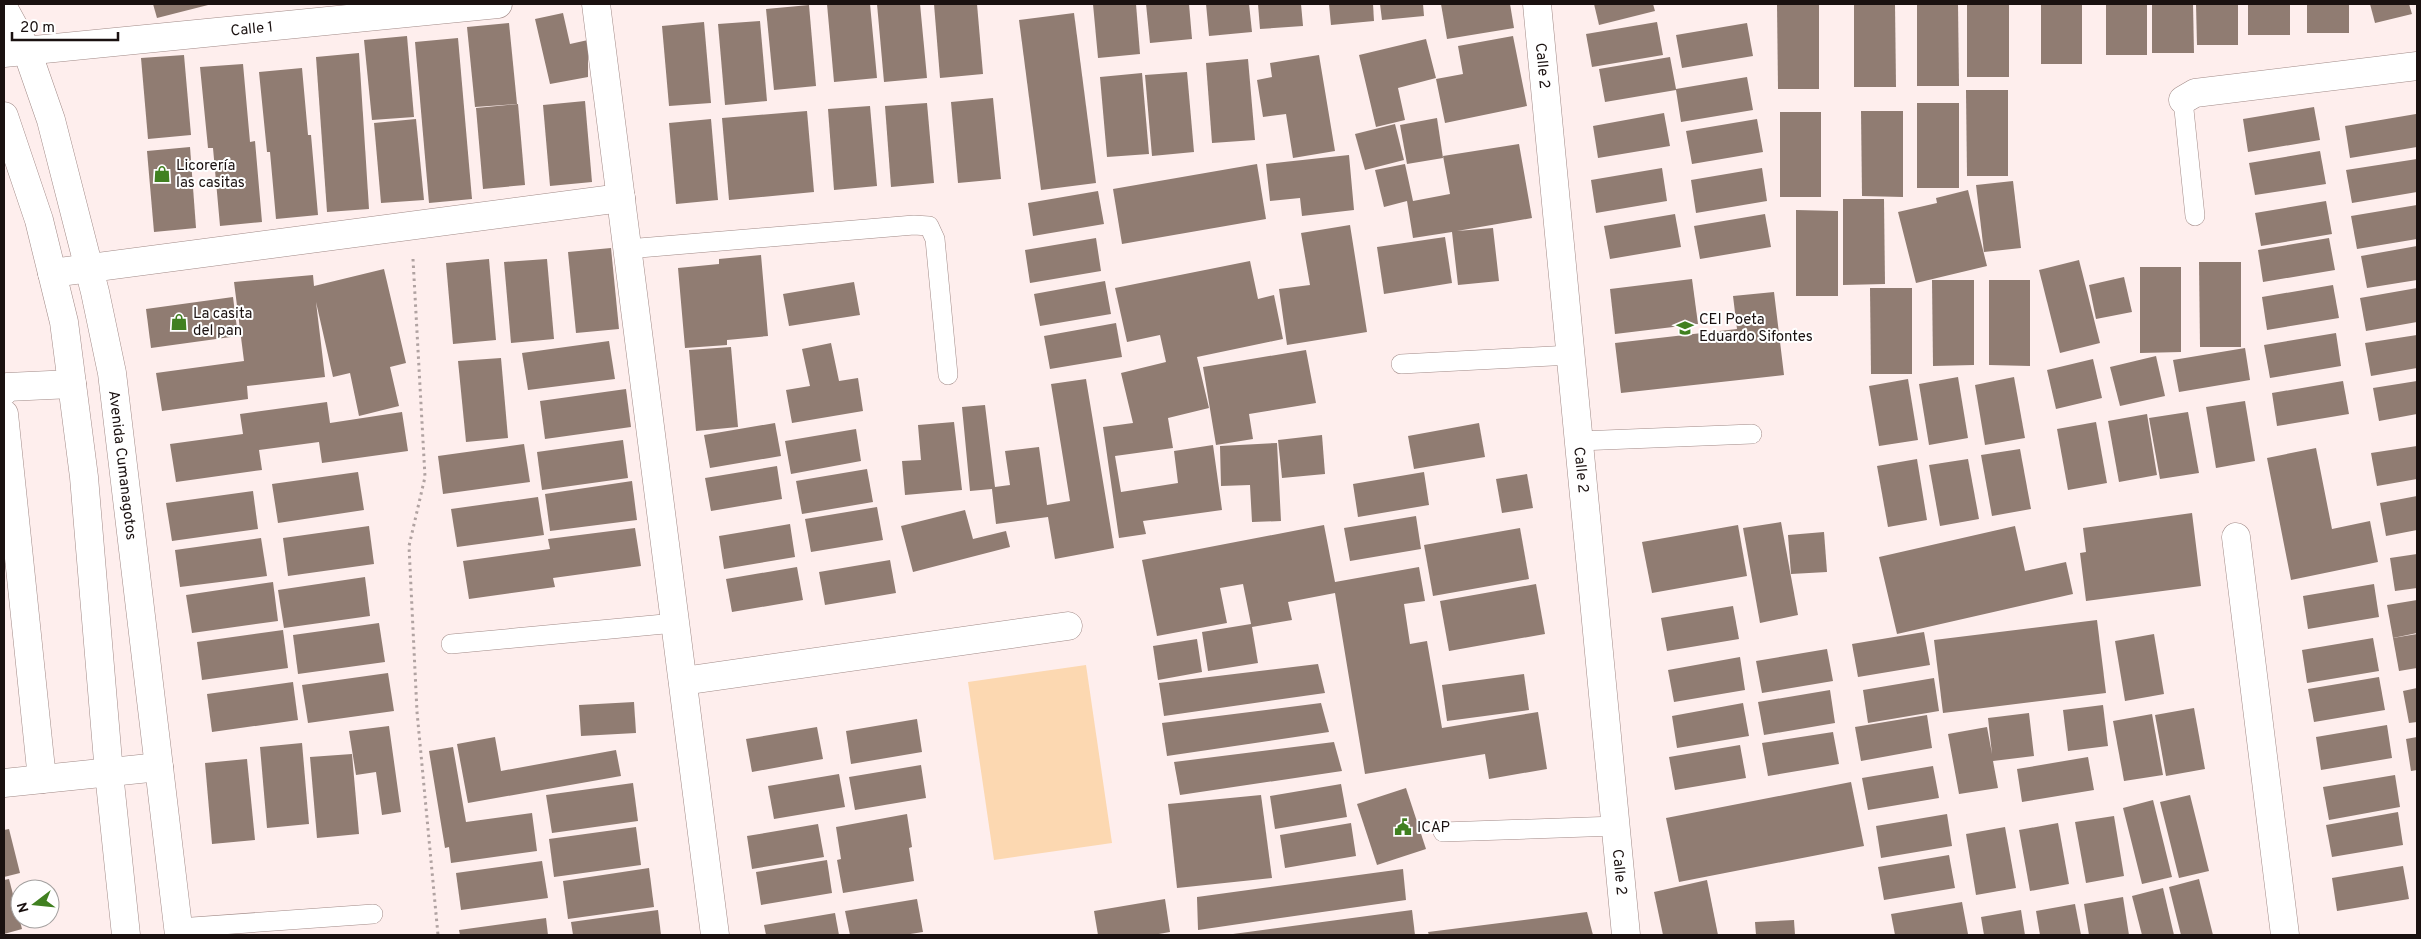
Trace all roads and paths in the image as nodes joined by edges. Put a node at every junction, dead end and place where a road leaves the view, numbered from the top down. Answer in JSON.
{"nodes":[{"id":1,"x":498,"y":4,"type":"edge"},
{"id":2,"x":596,"y":4,"type":"edge"},
{"id":3,"x":1537,"y":4,"type":"edge"},
{"id":4,"x":4,"y":9,"type":"edge"},
{"id":5,"x":15,"y":52,"type":"edge"},
{"id":6,"x":2417,"y":66,"type":"edge"},
{"id":7,"x":2183,"y":100,"type":"joint"},
{"id":8,"x":4,"y":116,"type":"edge"},
{"id":9,"x":621,"y":198,"type":"junction"},
{"id":10,"x":2195,"y":216,"type":"dead end"},
{"id":11,"x":412,"y":226,"type":"junction"},
{"id":12,"x":628,"y":250,"type":"junction"},
{"id":13,"x":89,"y":267,"type":"junction"},
{"id":14,"x":52,"y":272,"type":"junction"},
{"id":15,"x":1571,"y":355,"type":"junction"},
{"id":16,"x":1401,"y":364,"type":"dead end"},
{"id":17,"x":948,"y":375,"type":"dead end"},
{"id":18,"x":72,"y":384,"type":"junction"},
{"id":19,"x":4,"y":391,"type":"edge"},
{"id":20,"x":4,"y":414,"type":"edge"},
{"id":21,"x":1752,"y":434,"type":"dead end"},
{"id":22,"x":1579,"y":441,"type":"junction"},
{"id":23,"x":2236,"y":537,"type":"dead end"},
{"id":24,"x":676,"y":623,"type":"junction"},
{"id":25,"x":1068,"y":626,"type":"dead end"},
{"id":26,"x":452,"y":644,"type":"dead end"},
{"id":27,"x":683,"y":681,"type":"junction"},
{"id":28,"x":159,"y":767,"type":"junction"},
{"id":29,"x":109,"y":773,"type":"junction"},
{"id":30,"x":42,"y":779,"type":"junction"},
{"id":31,"x":4,"y":783,"type":"edge"},
{"id":32,"x":1616,"y":826,"type":"junction"},
{"id":33,"x":1443,"y":832,"type":"dead end"},
{"id":34,"x":373,"y":914,"type":"dead end"},
{"id":35,"x":179,"y":932,"type":"edge"},
{"id":36,"x":126,"y":935,"type":"edge"},
{"id":37,"x":438,"y":935,"type":"edge"},
{"id":38,"x":715,"y":935,"type":"edge"},
{"id":39,"x":1626,"y":935,"type":"edge"},
{"id":40,"x":2285,"y":935,"type":"edge"}],
"edges":[{"from":1,"to":5,"type":"street","name":"Calle 1"},
{"from":2,"to":9,"type":"street"},
{"from":3,"to":15,"type":"street","name":"Calle 2"},
{"from":4,"to":5,"type":"street","name":"Avenida Cumanagotos"},
{"from":5,"to":13,"type":"street","name":"Avenida Cumanagotos"},
{"from":6,"to":7,"type":"street"},
{"from":7,"to":10,"type":"lane"},
{"from":8,"to":14,"type":"street"},
{"from":9,"to":11,"type":"street"},
{"from":9,"to":12,"type":"street"},
{"from":11,"to":13,"type":"street"},
{"from":11,"to":37,"type":"path"},
{"from":12,"to":17,"type":"lane"},
{"from":12,"to":24,"type":"street"},
{"from":13,"to":14,"type":"street"},
{"from":13,"to":28,"type":"street","name":"Avenida Cumanagotos"},
{"from":14,"to":18,"type":"street"},
{"from":15,"to":16,"type":"lane"},
{"from":15,"to":22,"type":"street","name":"Calle 2"},
{"from":18,"to":19,"type":"street"},
{"from":18,"to":29,"type":"street"},
{"from":20,"to":30,"type":"street"},
{"from":21,"to":22,"type":"lane"},
{"from":22,"to":32,"type":"street","name":"Calle 2"},
{"from":23,"to":40,"type":"street"},
{"from":24,"to":26,"type":"lane"},
{"from":24,"to":27,"type":"street"},
{"from":25,"to":27,"type":"street"},
{"from":27,"to":38,"type":"street"},
{"from":28,"to":29,"type":"street"},
{"from":28,"to":35,"type":"street","name":"Avenida Cumanagotos"},
{"from":29,"to":30,"type":"street"},
{"from":29,"to":36,"type":"street"},
{"from":30,"to":31,"type":"street"},
{"from":32,"to":33,"type":"lane"},
{"from":32,"to":39,"type":"street","name":"Calle 2"},
{"from":34,"to":35,"type":"lane"}]}
